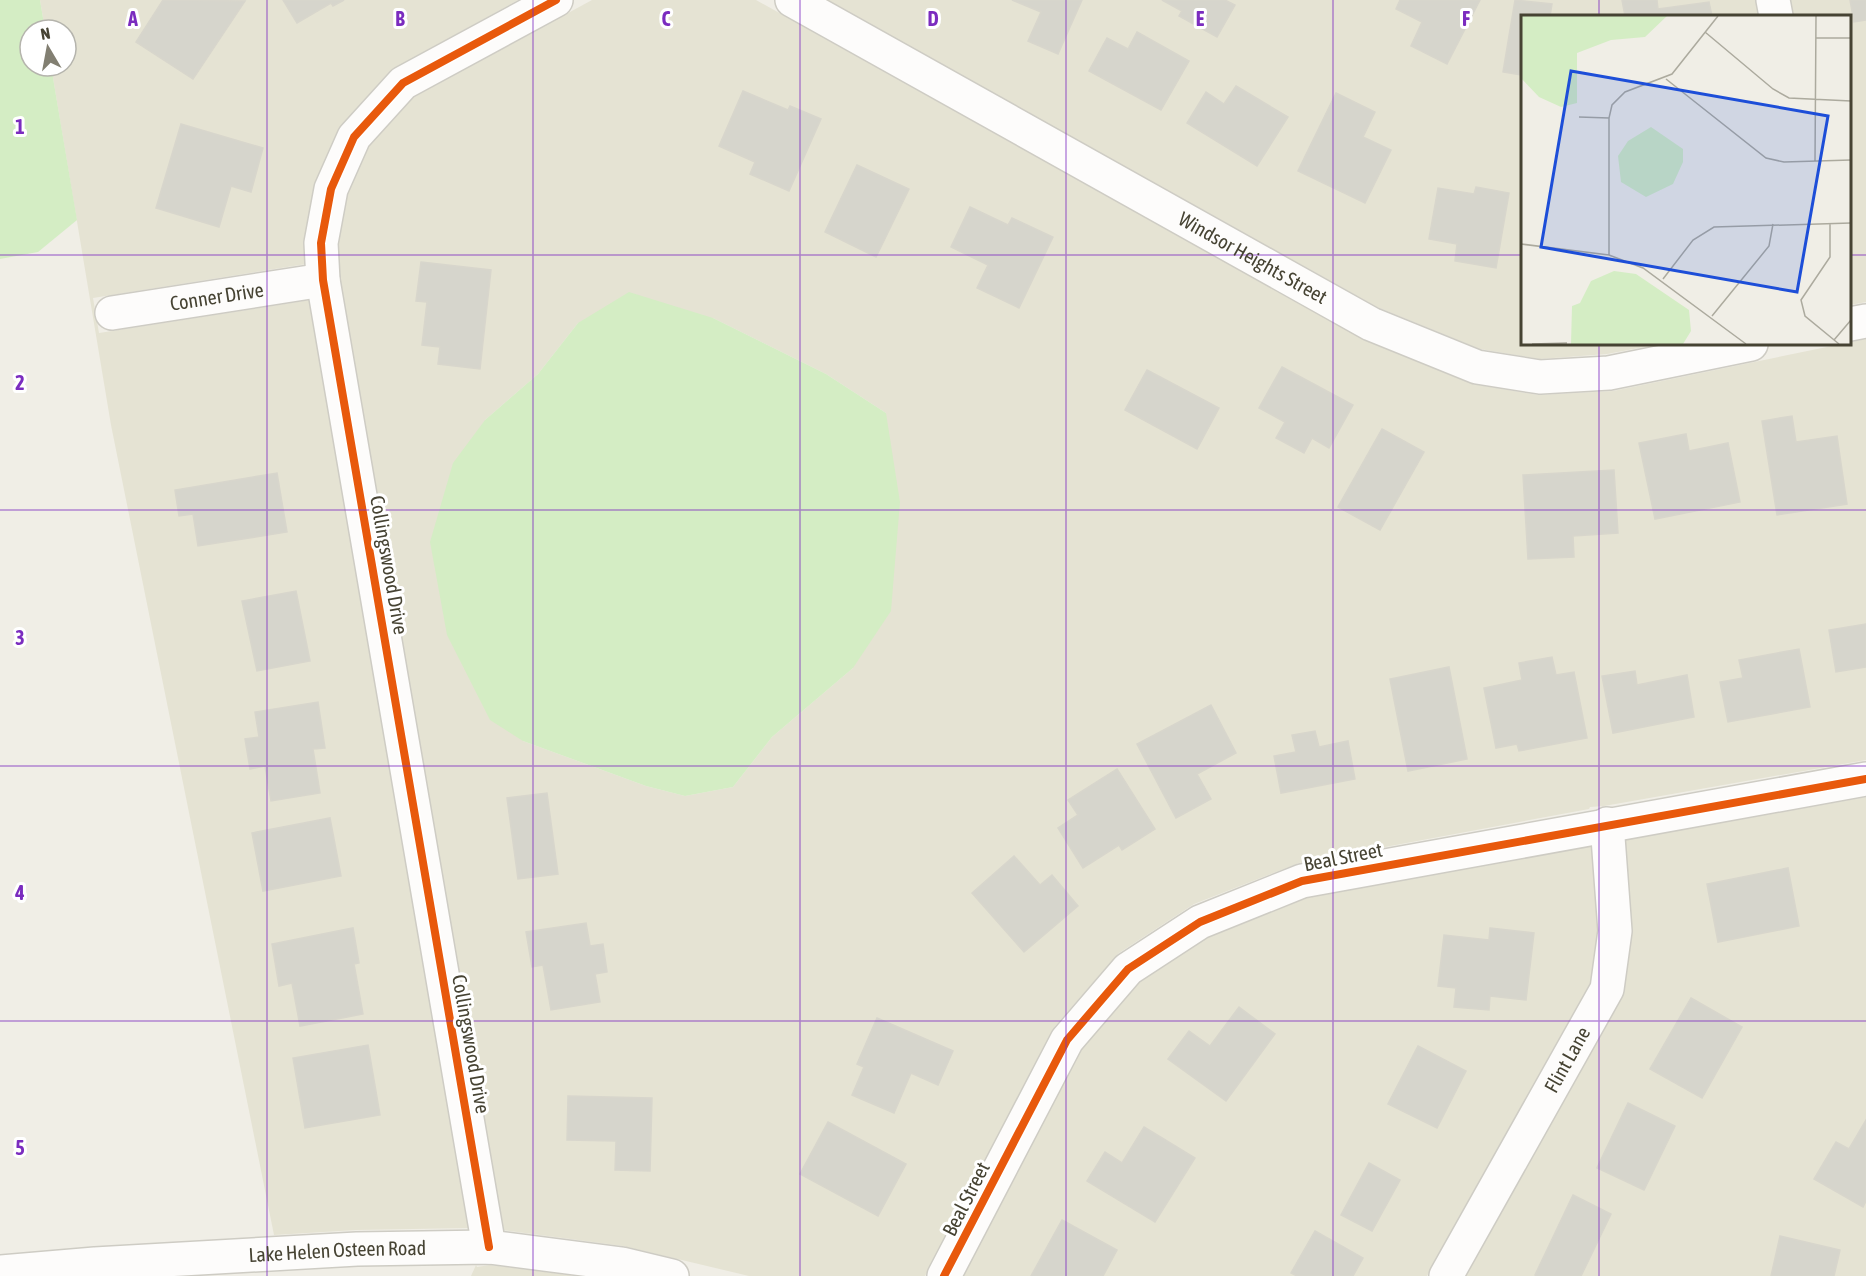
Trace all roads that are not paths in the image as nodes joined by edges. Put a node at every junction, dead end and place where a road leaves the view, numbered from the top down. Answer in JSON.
{"nodes":[{"id":1,"x":556,"y":0,"type":"edge"},
{"id":2,"x":792,"y":0,"type":"edge"},
{"id":3,"x":1773,"y":0,"type":"edge"},
{"id":4,"x":1776,"y":15,"type":"edge"},
{"id":5,"x":323,"y":280,"type":"junction"},
{"id":6,"x":112,"y":313,"type":"dead end"},
{"id":7,"x":1866,"y":321,"type":"edge"},
{"id":8,"x":1851,"y":324,"type":"edge"},
{"id":9,"x":1746,"y":345,"type":"edge"},
{"id":10,"x":1866,"y":778,"type":"edge"},
{"id":11,"x":1607,"y":824,"type":"junction"},
{"id":12,"x":489,"y":1247,"type":"junction"},
{"id":13,"x":0,"y":1272,"type":"edge"},
{"id":14,"x":672,"y":1276,"type":"edge"},
{"id":15,"x":944,"y":1276,"type":"edge"},
{"id":16,"x":1446,"y":1276,"type":"edge"}],
"edges":[{"from":1,"to":5,"type":"street","name":"Collingswood Drive"},
{"from":2,"to":9,"type":"street","name":"Windsor Heights Street"},
{"from":3,"to":4,"type":"street"},
{"from":5,"to":6,"type":"street","name":"Conner Drive"},
{"from":5,"to":12,"type":"street","name":"Collingswood Drive"},
{"from":7,"to":8,"type":"street"},
{"from":10,"to":11,"type":"street","name":"Beal Street"},
{"from":11,"to":15,"type":"street","name":"Beal Street"},
{"from":11,"to":16,"type":"street","name":"Flint Lane"},
{"from":12,"to":13,"type":"street","name":"Lake Helen Osteen Road"},
{"from":12,"to":14,"type":"street","name":"Lake Helen Osteen Road"}]}
